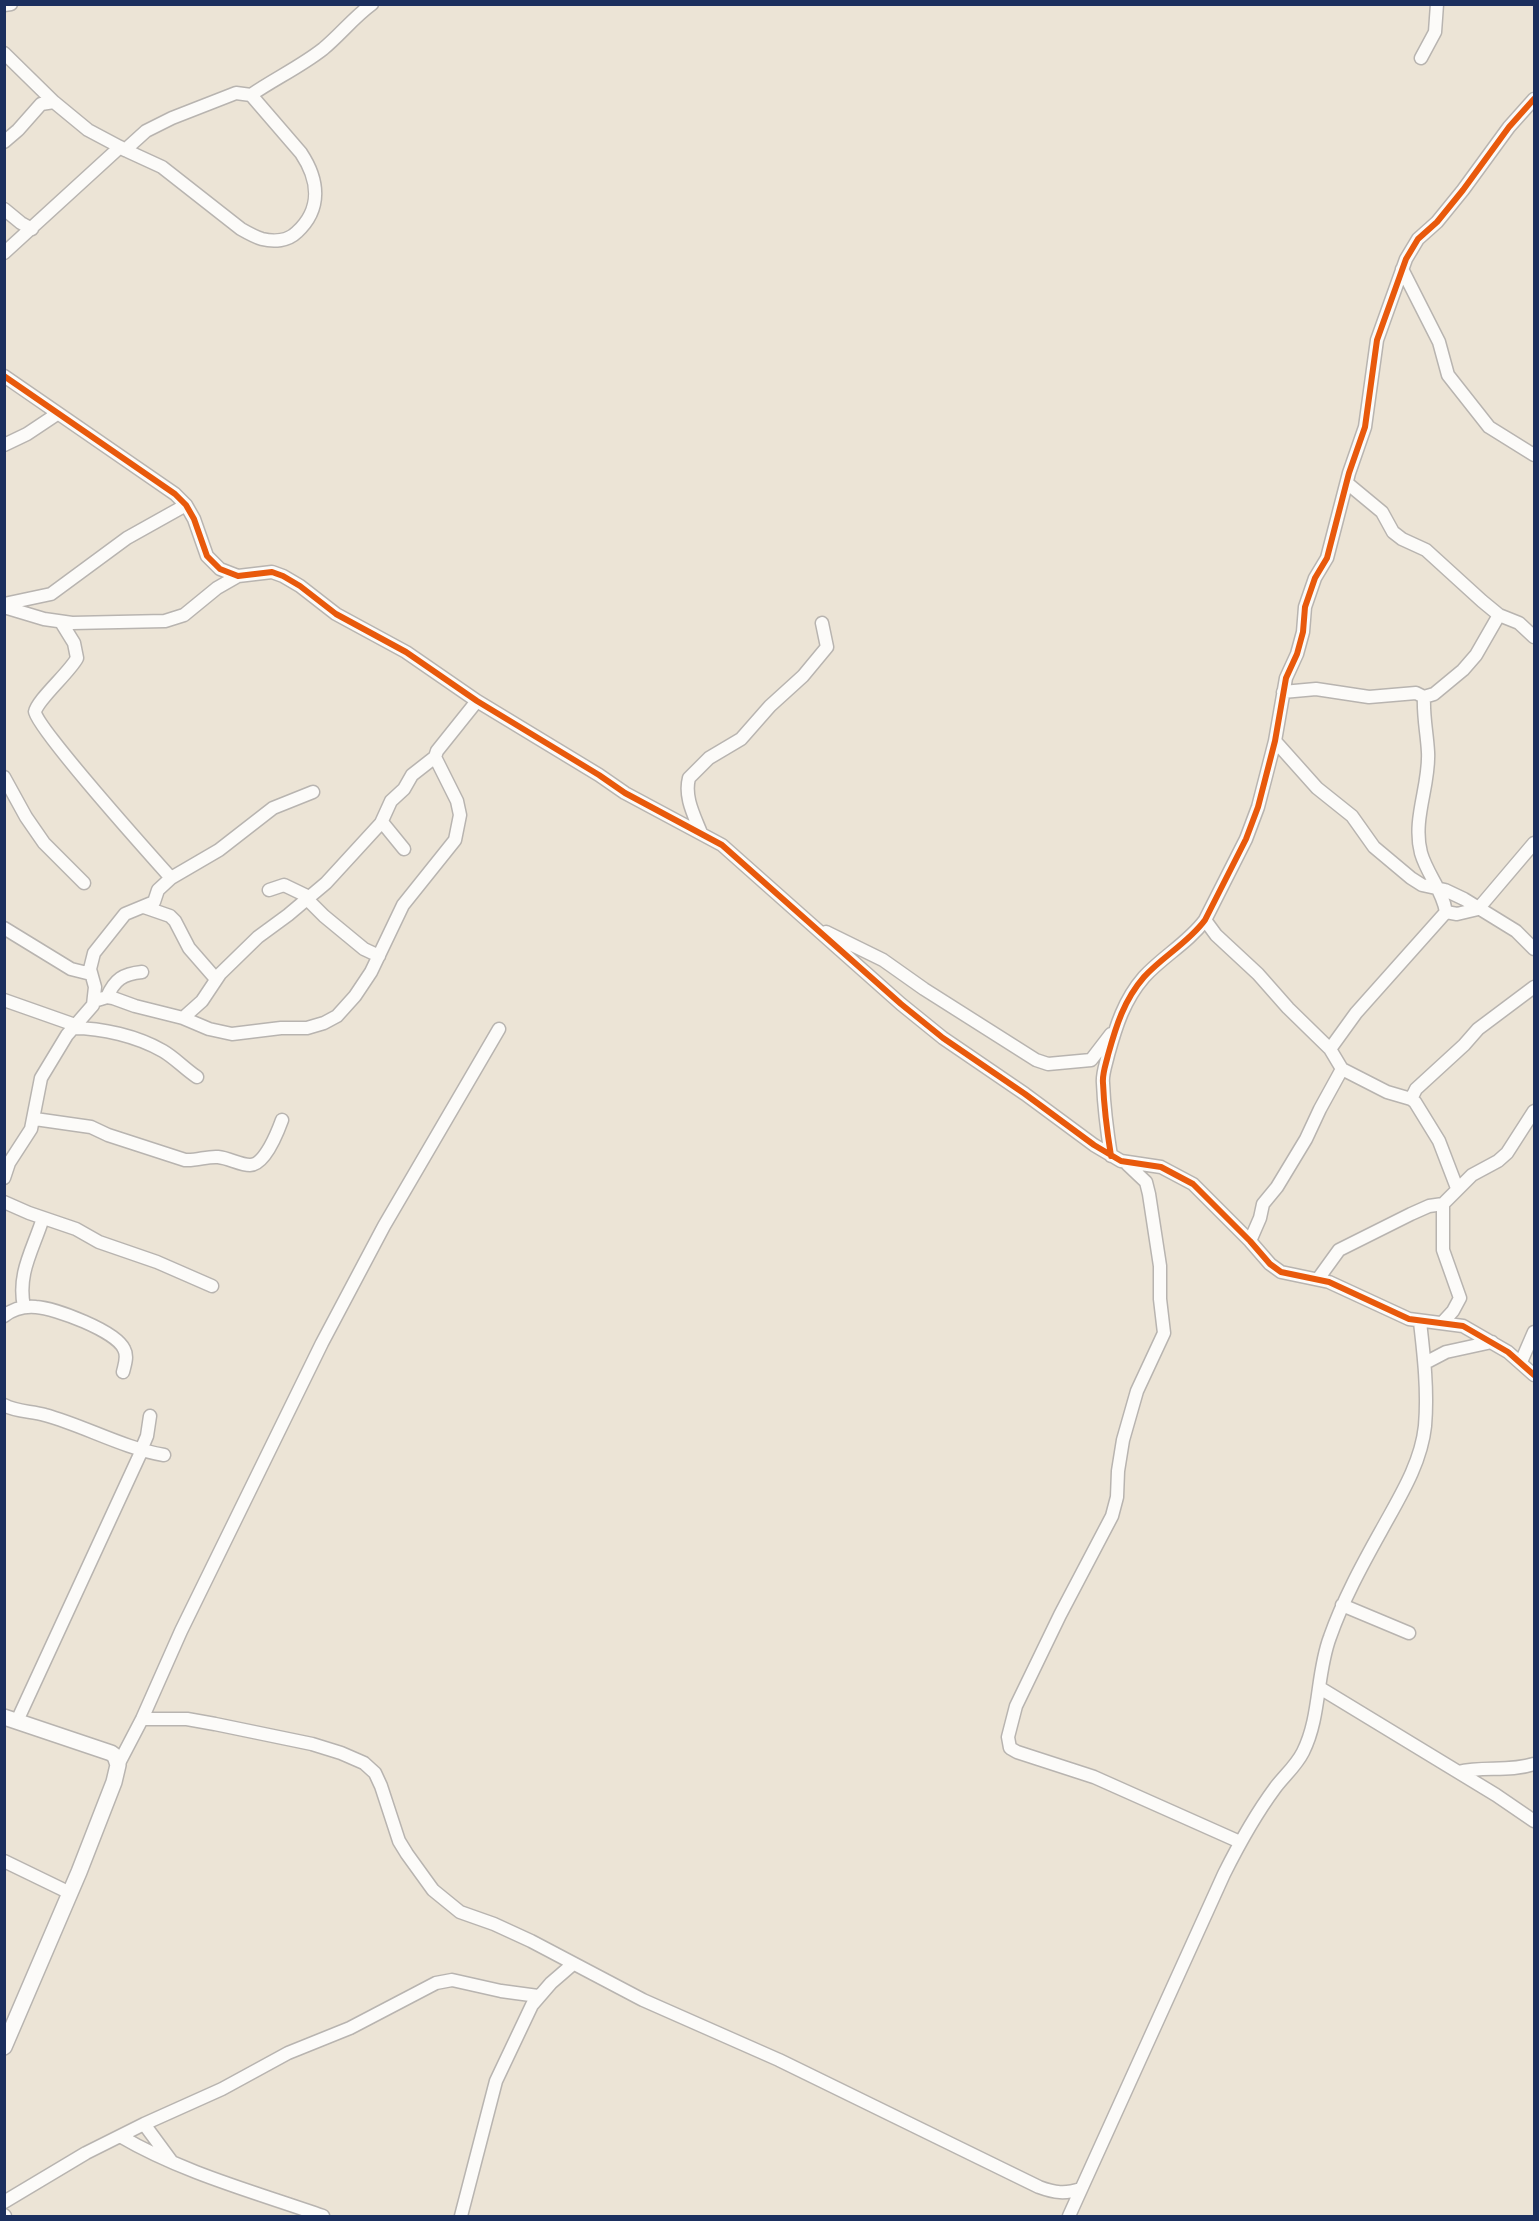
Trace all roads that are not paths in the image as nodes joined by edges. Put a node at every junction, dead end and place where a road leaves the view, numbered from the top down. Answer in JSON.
{"nodes":[{"id":1,"x":11,"y":4,"type":"edge"},
{"id":2,"x":372,"y":4,"type":"edge"},
{"id":3,"x":1437,"y":4,"type":"edge"},
{"id":4,"x":4,"y":5,"type":"edge"},
{"id":5,"x":4,"y":53,"type":"edge"},
{"id":6,"x":1421,"y":58,"type":"dead end"},
{"id":7,"x":251,"y":95,"type":"junction"},
{"id":8,"x":1534,"y":99,"type":"edge"},
{"id":9,"x":54,"y":102,"type":"junction"},
{"id":10,"x":4,"y":142,"type":"edge"},
{"id":11,"x":122,"y":149,"type":"junction"},
{"id":12,"x":4,"y":209,"type":"edge"},
{"id":13,"x":32,"y":229,"type":"junction"},
{"id":14,"x":4,"y":254,"type":"edge"},
{"id":15,"x":1402,"y":269,"type":"junction"},
{"id":16,"x":4,"y":376,"type":"edge"},
{"id":17,"x":57,"y":414,"type":"junction"},
{"id":18,"x":4,"y":445,"type":"edge"},
{"id":19,"x":1534,"y":455,"type":"edge"},
{"id":20,"x":1347,"y":483,"type":"junction"},
{"id":21,"x":186,"y":505,"type":"junction"},
{"id":22,"x":238,"y":576,"type":"junction"},
{"id":23,"x":4,"y":606,"type":"edge"},
{"id":24,"x":1500,"y":615,"type":"junction"},
{"id":25,"x":61,"y":622,"type":"junction"},
{"id":26,"x":822,"y":623,"type":"dead end"},
{"id":27,"x":1534,"y":637,"type":"edge"},
{"id":28,"x":1283,"y":692,"type":"junction"},
{"id":29,"x":1424,"y":697,"type":"junction"},
{"id":30,"x":477,"y":701,"type":"junction"},
{"id":31,"x":1275,"y":741,"type":"junction"},
{"id":32,"x":435,"y":757,"type":"junction"},
{"id":33,"x":4,"y":777,"type":"edge"},
{"id":34,"x":313,"y":792,"type":"dead end"},
{"id":35,"x":382,"y":822,"type":"junction"},
{"id":36,"x":701,"y":832,"type":"junction"},
{"id":37,"x":1534,"y":843,"type":"edge"},
{"id":38,"x":404,"y":849,"type":"dead end"},
{"id":39,"x":171,"y":878,"type":"junction"},
{"id":40,"x":84,"y":883,"type":"dead end"},
{"id":41,"x":1437,"y":889,"type":"junction"},
{"id":42,"x":269,"y":890,"type":"dead end"},
{"id":43,"x":308,"y":898,"type":"junction"},
{"id":44,"x":144,"y":907,"type":"junction"},
{"id":45,"x":1478,"y":909,"type":"junction"},
{"id":46,"x":1446,"y":912,"type":"junction"},
{"id":47,"x":1205,"y":920,"type":"junction"},
{"id":48,"x":813,"y":926,"type":"junction"},
{"id":49,"x":4,"y":928,"type":"edge"},
{"id":50,"x":1534,"y":949,"type":"edge"},
{"id":51,"x":379,"y":956,"type":"junction"},
{"id":52,"x":142,"y":972,"type":"dead end"},
{"id":53,"x":91,"y":974,"type":"junction"},
{"id":54,"x":216,"y":979,"type":"junction"},
{"id":55,"x":1534,"y":987,"type":"edge"},
{"id":56,"x":107,"y":997,"type":"junction"},
{"id":57,"x":4,"y":1000,"type":"edge"},
{"id":58,"x":94,"y":1001,"type":"junction"},
{"id":59,"x":183,"y":1018,"type":"junction"},
{"id":60,"x":74,"y":1026,"type":"junction"},
{"id":61,"x":1115,"y":1028,"type":"junction"},
{"id":62,"x":499,"y":1029,"type":"dead end"},
{"id":63,"x":1330,"y":1049,"type":"junction"},
{"id":64,"x":1342,"y":1070,"type":"junction"},
{"id":65,"x":197,"y":1077,"type":"dead end"},
{"id":66,"x":1411,"y":1099,"type":"junction"},
{"id":67,"x":1534,"y":1111,"type":"edge"},
{"id":68,"x":34,"y":1119,"type":"junction"},
{"id":69,"x":282,"y":1120,"type":"dead end"},
{"id":70,"x":1111,"y":1156,"type":"junction"},
{"id":71,"x":1127,"y":1164,"type":"junction"},
{"id":72,"x":4,"y":1178,"type":"edge"},
{"id":73,"x":1457,"y":1188,"type":"junction"},
{"id":74,"x":4,"y":1202,"type":"edge"},
{"id":75,"x":1443,"y":1204,"type":"junction"},
{"id":76,"x":43,"y":1218,"type":"junction"},
{"id":77,"x":1250,"y":1241,"type":"junction"},
{"id":78,"x":1318,"y":1279,"type":"junction"},
{"id":79,"x":212,"y":1286,"type":"dead end"},
{"id":80,"x":24,"y":1307,"type":"junction"},
{"id":81,"x":4,"y":1316,"type":"edge"},
{"id":82,"x":1420,"y":1322,"type":"junction"},
{"id":83,"x":1442,"y":1323,"type":"junction"},
{"id":84,"x":1532,"y":1337,"type":"edge"},
{"id":85,"x":1492,"y":1342,"type":"junction"},
{"id":86,"x":1508,"y":1352,"type":"junction"},
{"id":87,"x":1521,"y":1362,"type":"junction"},
{"id":88,"x":1425,"y":1363,"type":"junction"},
{"id":89,"x":123,"y":1372,"type":"dead end"},
{"id":90,"x":1534,"y":1375,"type":"edge"},
{"id":91,"x":4,"y":1405,"type":"edge"},
{"id":92,"x":150,"y":1416,"type":"dead end"},
{"id":93,"x":141,"y":1450,"type":"junction"},
{"id":94,"x":164,"y":1455,"type":"dead end"},
{"id":95,"x":1342,"y":1605,"type":"junction"},
{"id":96,"x":1409,"y":1633,"type":"dead end"},
{"id":97,"x":1320,"y":1688,"type":"junction"},
{"id":98,"x":11,"y":1719,"type":"edge"},
{"id":99,"x":142,"y":1719,"type":"junction"},
{"id":100,"x":1534,"y":1764,"type":"edge"},
{"id":101,"x":118,"y":1765,"type":"junction"},
{"id":102,"x":1458,"y":1772,"type":"junction"},
{"id":103,"x":1534,"y":1821,"type":"edge"},
{"id":104,"x":1240,"y":1842,"type":"junction"},
{"id":105,"x":4,"y":1861,"type":"edge"},
{"id":106,"x":70,"y":1893,"type":"junction"},
{"id":107,"x":573,"y":1964,"type":"junction"},
{"id":108,"x":538,"y":1996,"type":"junction"},
{"id":109,"x":4,"y":2046,"type":"edge"},
{"id":110,"x":144,"y":2124,"type":"junction"},
{"id":111,"x":120,"y":2136,"type":"junction"},
{"id":112,"x":173,"y":2163,"type":"junction"},
{"id":113,"x":1081,"y":2189,"type":"junction"},
{"id":114,"x":1053,"y":2193,"type":"junction"},
{"id":115,"x":4,"y":2202,"type":"edge"},
{"id":116,"x":1070,"y":2215,"type":"edge"},
{"id":117,"x":323,"y":2217,"type":"edge"},
{"id":118,"x":461,"y":2217,"type":"edge"}],
"edges":[{"from":1,"to":4,"type":"street"},
{"from":2,"to":7,"type":"street"},
{"from":3,"to":6,"type":"street"},
{"from":5,"to":9,"type":"street"},
{"from":7,"to":11,"type":"street"},
{"from":7,"to":11,"type":"street"},
{"from":8,"to":15,"type":"street"},
{"from":9,"to":10,"type":"street"},
{"from":9,"to":11,"type":"street"},
{"from":11,"to":13,"type":"street"},
{"from":12,"to":13,"type":"street"},
{"from":13,"to":14,"type":"street"},
{"from":15,"to":19,"type":"street"},
{"from":15,"to":20,"type":"street"},
{"from":16,"to":17,"type":"street"},
{"from":17,"to":18,"type":"street"},
{"from":17,"to":21,"type":"street"},
{"from":20,"to":24,"type":"street"},
{"from":20,"to":28,"type":"street"},
{"from":21,"to":22,"type":"street"},
{"from":21,"to":23,"type":"street"},
{"from":22,"to":25,"type":"street"},
{"from":22,"to":30,"type":"street"},
{"from":23,"to":25,"type":"street"},
{"from":24,"to":27,"type":"street"},
{"from":24,"to":29,"type":"street"},
{"from":25,"to":39,"type":"street"},
{"from":26,"to":36,"type":"street"},
{"from":28,"to":29,"type":"street"},
{"from":28,"to":31,"type":"street"},
{"from":29,"to":41,"type":"street"},
{"from":30,"to":32,"type":"street"},
{"from":30,"to":36,"type":"street"},
{"from":31,"to":41,"type":"street"},
{"from":31,"to":47,"type":"street"},
{"from":32,"to":35,"type":"street"},
{"from":32,"to":51,"type":"street"},
{"from":33,"to":40,"type":"street"},
{"from":34,"to":39,"type":"street"},
{"from":35,"to":38,"type":"street"},
{"from":35,"to":43,"type":"street"},
{"from":36,"to":48,"type":"street"},
{"from":37,"to":45,"type":"street"},
{"from":39,"to":44,"type":"street"},
{"from":41,"to":45,"type":"street"},
{"from":41,"to":46,"type":"street"},
{"from":42,"to":43,"type":"street"},
{"from":43,"to":51,"type":"street"},
{"from":43,"to":54,"type":"street"},
{"from":44,"to":53,"type":"street"},
{"from":44,"to":54,"type":"street"},
{"from":45,"to":46,"type":"street"},
{"from":45,"to":50,"type":"street"},
{"from":46,"to":63,"type":"street"},
{"from":47,"to":61,"type":"street"},
{"from":47,"to":63,"type":"street"},
{"from":48,"to":61,"type":"street"},
{"from":48,"to":70,"type":"street"},
{"from":49,"to":53,"type":"street"},
{"from":51,"to":59,"type":"street"},
{"from":52,"to":56,"type":"street"},
{"from":53,"to":58,"type":"street"},
{"from":54,"to":59,"type":"street"},
{"from":55,"to":66,"type":"street"},
{"from":56,"to":58,"type":"street"},
{"from":56,"to":59,"type":"street"},
{"from":57,"to":60,"type":"street"},
{"from":58,"to":60,"type":"street"},
{"from":60,"to":65,"type":"street"},
{"from":60,"to":68,"type":"street"},
{"from":61,"to":70,"type":"street"},
{"from":62,"to":99,"type":"street"},
{"from":63,"to":64,"type":"street"},
{"from":64,"to":66,"type":"street"},
{"from":64,"to":77,"type":"street"},
{"from":66,"to":73,"type":"street"},
{"from":67,"to":73,"type":"street"},
{"from":68,"to":69,"type":"street"},
{"from":68,"to":72,"type":"street"},
{"from":70,"to":71,"type":"street"},
{"from":71,"to":77,"type":"street"},
{"from":71,"to":104,"type":"street"},
{"from":73,"to":75,"type":"street"},
{"from":74,"to":76,"type":"street"},
{"from":75,"to":78,"type":"street"},
{"from":75,"to":83,"type":"street"},
{"from":76,"to":79,"type":"street"},
{"from":76,"to":80,"type":"street"},
{"from":77,"to":78,"type":"street"},
{"from":78,"to":82,"type":"street"},
{"from":80,"to":81,"type":"street"},
{"from":80,"to":89,"type":"street"},
{"from":82,"to":83,"type":"street"},
{"from":82,"to":88,"type":"street"},
{"from":83,"to":85,"type":"street"},
{"from":84,"to":86,"type":"street"},
{"from":84,"to":87,"type":"street"},
{"from":85,"to":86,"type":"street"},
{"from":85,"to":88,"type":"street"},
{"from":86,"to":87,"type":"street"},
{"from":87,"to":90,"type":"street"},
{"from":88,"to":95,"type":"street"},
{"from":91,"to":93,"type":"street"},
{"from":92,"to":93,"type":"street"},
{"from":93,"to":94,"type":"street"},
{"from":93,"to":98,"type":"street"},
{"from":95,"to":96,"type":"street"},
{"from":95,"to":97,"type":"street"},
{"from":97,"to":102,"type":"street"},
{"from":97,"to":104,"type":"street"},
{"from":98,"to":101,"type":"street"},
{"from":99,"to":101,"type":"street"},
{"from":99,"to":107,"type":"street"},
{"from":100,"to":102,"type":"street"},
{"from":101,"to":106,"type":"street"},
{"from":102,"to":103,"type":"street"},
{"from":104,"to":113,"type":"street"},
{"from":105,"to":106,"type":"street"},
{"from":106,"to":109,"type":"street"},
{"from":107,"to":108,"type":"street"},
{"from":107,"to":114,"type":"street"},
{"from":108,"to":110,"type":"street"},
{"from":108,"to":118,"type":"street"},
{"from":110,"to":111,"type":"street"},
{"from":110,"to":112,"type":"street"},
{"from":111,"to":112,"type":"street"},
{"from":111,"to":115,"type":"street"},
{"from":112,"to":117,"type":"street"},
{"from":113,"to":114,"type":"street"},
{"from":113,"to":116,"type":"street"},
{"from":114,"to":116,"type":"street"}]}
